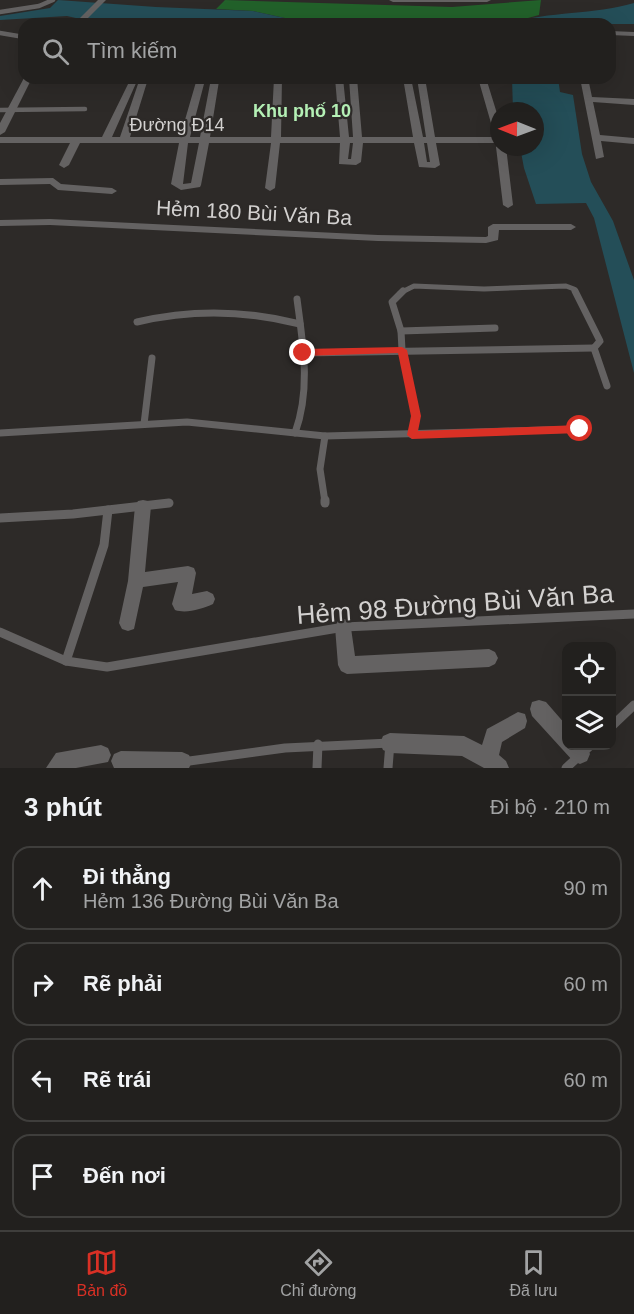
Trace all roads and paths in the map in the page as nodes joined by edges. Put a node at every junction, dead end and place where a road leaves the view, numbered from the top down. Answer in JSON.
{"nodes":[{"id":1,"x":53,"y":0,"type":"edge"},
{"id":2,"x":102,"y":0,"type":"edge"},
{"id":3,"x":393,"y":0,"type":"edge"},
{"id":4,"x":433,"y":0,"type":"edge"},
{"id":5,"x":487,"y":0,"type":"edge"},
{"id":6,"x":0,"y":12,"type":"edge"},
{"id":7,"x":84,"y":18,"type":"edge"},
{"id":8,"x":0,"y":33,"type":"edge"},
{"id":9,"x":616,"y":33,"type":"edge"},
{"id":10,"x":634,"y":34,"type":"edge"},
{"id":11,"x":18,"y":36,"type":"edge"},
{"id":12,"x":24,"y":84,"type":"edge"},
{"id":13,"x":131,"y":84,"type":"edge"},
{"id":14,"x":142,"y":84,"type":"edge"},
{"id":15,"x":199,"y":84,"type":"edge"},
{"id":16,"x":214,"y":84,"type":"edge"},
{"id":17,"x":278,"y":84,"type":"edge"},
{"id":18,"x":340,"y":84,"type":"edge"},
{"id":19,"x":353,"y":84,"type":"edge"},
{"id":20,"x":408,"y":84,"type":"edge"},
{"id":21,"x":422,"y":84,"type":"edge"},
{"id":22,"x":484,"y":84,"type":"edge"},
{"id":23,"x":585,"y":84,"type":"edge"},
{"id":24,"x":588,"y":99,"type":"junction"},
{"id":25,"x":634,"y":102,"type":"edge"},
{"id":26,"x":490,"y":106,"type":"edge"},
{"id":27,"x":85,"y":109,"type":"dead end"},
{"id":28,"x":5,"y":110,"type":"edge"},
{"id":29,"x":0,"y":132,"type":"edge"},
{"id":30,"x":490,"y":138,"type":"edge"},
{"id":31,"x":595,"y":138,"type":"junction"},
{"id":32,"x":0,"y":140,"type":"edge"},
{"id":33,"x":276,"y":140,"type":"junction"},
{"id":34,"x":420,"y":140,"type":"junction"},
{"id":35,"x":432,"y":140,"type":"junction"},
{"id":36,"x":76,"y":141,"type":"junction"},
{"id":37,"x":105,"y":141,"type":"junction"},
{"id":38,"x":124,"y":141,"type":"junction"},
{"id":39,"x":184,"y":141,"type":"junction"},
{"id":40,"x":205,"y":141,"type":"junction"},
{"id":41,"x":345,"y":141,"type":"junction"},
{"id":42,"x":358,"y":141,"type":"junction"},
{"id":43,"x":634,"y":141,"type":"edge"},
{"id":44,"x":502,"y":156,"type":"edge"},
{"id":45,"x":599,"y":157,"type":"dead end"},
{"id":46,"x":64,"y":165,"type":"dead end"},
{"id":47,"x":0,"y":182,"type":"edge"},
{"id":48,"x":270,"y":188,"type":"dead end"},
{"id":49,"x":112,"y":192,"type":"dead end"},
{"id":50,"x":508,"y":205,"type":"dead end"},
{"id":51,"x":0,"y":223,"type":"edge"},
{"id":52,"x":571,"y":227,"type":"dead end"},
{"id":53,"x":297,"y":299,"type":"dead end"},
{"id":54,"x":137,"y":322,"type":"dead end"},
{"id":55,"x":300,"y":324,"type":"junction"},
{"id":56,"x":495,"y":328,"type":"dead end"},
{"id":57,"x":401,"y":331,"type":"junction"},
{"id":58,"x":594,"y":348,"type":"junction"},
{"id":59,"x":402,"y":350,"type":"junction"},
{"id":60,"x":303,"y":353,"type":"junction"},
{"id":61,"x":152,"y":358,"type":"dead end"},
{"id":62,"x":607,"y":386,"type":"dead end"},
{"id":63,"x":144,"y":424,"type":"junction"},
{"id":64,"x":580,"y":429,"type":"dead end"},
{"id":65,"x":0,"y":433,"type":"edge"},
{"id":66,"x":295,"y":434,"type":"junction"},
{"id":67,"x":412,"y":435,"type":"junction"},
{"id":68,"x":325,"y":436,"type":"junction"},
{"id":69,"x":169,"y":503,"type":"dead end"},
{"id":70,"x":325,"y":503,"type":"dead end"},
{"id":71,"x":143,"y":506,"type":"junction"},
{"id":72,"x":108,"y":510,"type":"junction"},
{"id":73,"x":0,"y":518,"type":"edge"},
{"id":74,"x":136,"y":581,"type":"junction"},
{"id":75,"x":207,"y":599,"type":"dead end"},
{"id":76,"x":634,"y":614,"type":"edge"},
{"id":77,"x":128,"y":622,"type":"dead end"},
{"id":78,"x":344,"y":627,"type":"junction"},
{"id":79,"x":0,"y":632,"type":"edge"},
{"id":80,"x":489,"y":658,"type":"dead end"},
{"id":81,"x":66,"y":661,"type":"junction"},
{"id":82,"x":634,"y":705,"type":"edge"},
{"id":83,"x":538,"y":709,"type":"dead end"},
{"id":84,"x":518,"y":721,"type":"dead end"},
{"id":85,"x":616,"y":722,"type":"edge"},
{"id":86,"x":562,"y":734,"type":"edge"},
{"id":87,"x":390,"y":743,"type":"junction"},
{"id":88,"x":318,"y":744,"type":"junction"},
{"id":89,"x":580,"y":750,"type":"edge"},
{"id":90,"x":100,"y":755,"type":"dead end"},
{"id":91,"x":122,"y":761,"type":"dead end"},
{"id":92,"x":494,"y":763,"type":"edge"},
{"id":93,"x":182,"y":765,"type":"edge"},
{"id":94,"x":56,"y":768,"type":"edge"},
{"id":95,"x":317,"y":768,"type":"edge"},
{"id":96,"x":388,"y":768,"type":"edge"},
{"id":97,"x":566,"y":768,"type":"edge"}],
"edges":[{"from":1,"to":6,"type":"lane"},
{"from":2,"to":7,"type":"street"},
{"from":3,"to":4,"type":"street"},
{"from":4,"to":5,"type":"street"},
{"from":8,"to":11,"type":"lane"},
{"from":9,"to":10,"type":"street"},
{"from":12,"to":28,"type":"street"},
{"from":13,"to":37,"type":"street"},
{"from":14,"to":38,"type":"street"},
{"from":15,"to":39,"type":"street"},
{"from":16,"to":40,"type":"street"},
{"from":17,"to":33,"type":"street"},
{"from":18,"to":41,"type":"street"},
{"from":19,"to":42,"type":"street"},
{"from":20,"to":34,"type":"street"},
{"from":21,"to":35,"type":"street"},
{"from":22,"to":26,"type":"street"},
{"from":23,"to":24,"type":"street"},
{"from":24,"to":25,"type":"street"},
{"from":24,"to":31,"type":"street"},
{"from":27,"to":28,"type":"lane"},
{"from":28,"to":29,"type":"street"},
{"from":30,"to":35,"type":"street","name":"Đường Đ14"},
{"from":31,"to":43,"type":"street"},
{"from":31,"to":45,"type":"street"},
{"from":32,"to":36,"type":"street","name":"Đường Đ14"},
{"from":33,"to":40,"type":"street","name":"Đường Đ14"},
{"from":33,"to":41,"type":"street","name":"Đường Đ14"},
{"from":33,"to":48,"type":"street"},
{"from":34,"to":35,"type":"street","name":"Đường Đ14"},
{"from":34,"to":35,"type":"street"},
{"from":34,"to":42,"type":"street","name":"Đường Đ14"},
{"from":36,"to":37,"type":"street","name":"Đường Đ14"},
{"from":36,"to":46,"type":"street"},
{"from":37,"to":38,"type":"street","name":"Đường Đ14"},
{"from":38,"to":39,"type":"street","name":"Đường Đ14"},
{"from":39,"to":40,"type":"street","name":"Đường Đ14"},
{"from":39,"to":40,"type":"street"},
{"from":41,"to":42,"type":"street","name":"Đường Đ14"},
{"from":41,"to":42,"type":"street"},
{"from":44,"to":50,"type":"street"},
{"from":47,"to":49,"type":"street"},
{"from":51,"to":52,"type":"street","name":"Hẻm 180 Bùi Văn Ba"},
{"from":53,"to":55,"type":"lane"},
{"from":54,"to":55,"type":"lane"},
{"from":55,"to":60,"type":"lane"},
{"from":56,"to":57,"type":"lane"},
{"from":57,"to":58,"type":"lane"},
{"from":57,"to":59,"type":"lane"},
{"from":58,"to":59,"type":"lane"},
{"from":58,"to":62,"type":"lane"},
{"from":59,"to":60,"type":"lane"},
{"from":59,"to":67,"type":"lane"},
{"from":60,"to":66,"type":"lane"},
{"from":61,"to":63,"type":"lane"},
{"from":63,"to":65,"type":"lane"},
{"from":63,"to":66,"type":"lane"},
{"from":64,"to":67,"type":"lane"},
{"from":66,"to":68,"type":"lane"},
{"from":67,"to":68,"type":"lane"},
{"from":68,"to":70,"type":"lane"},
{"from":69,"to":71,"type":"lane"},
{"from":71,"to":72,"type":"lane"},
{"from":71,"to":74,"type":"street"},
{"from":72,"to":73,"type":"lane"},
{"from":72,"to":81,"type":"lane"},
{"from":74,"to":75,"type":"street"},
{"from":74,"to":77,"type":"street"},
{"from":76,"to":78,"type":"lane","name":"Hẻm 98 Đường Bùi Văn Ba"},
{"from":78,"to":80,"type":"street"},
{"from":78,"to":81,"type":"lane","name":"Hẻm 98 Đường Bùi Văn Ba"},
{"from":79,"to":81,"type":"lane","name":"Hẻm 98 Đường Bùi Văn Ba"},
{"from":82,"to":85,"type":"lane"},
{"from":83,"to":86,"type":"street"},
{"from":84,"to":92,"type":"street"},
{"from":87,"to":88,"type":"lane"},
{"from":87,"to":92,"type":"street"},
{"from":87,"to":96,"type":"lane"},
{"from":88,"to":93,"type":"lane"},
{"from":88,"to":95,"type":"lane"},
{"from":89,"to":97,"type":"lane"},
{"from":90,"to":94,"type":"street"},
{"from":91,"to":93,"type":"street"}]}
